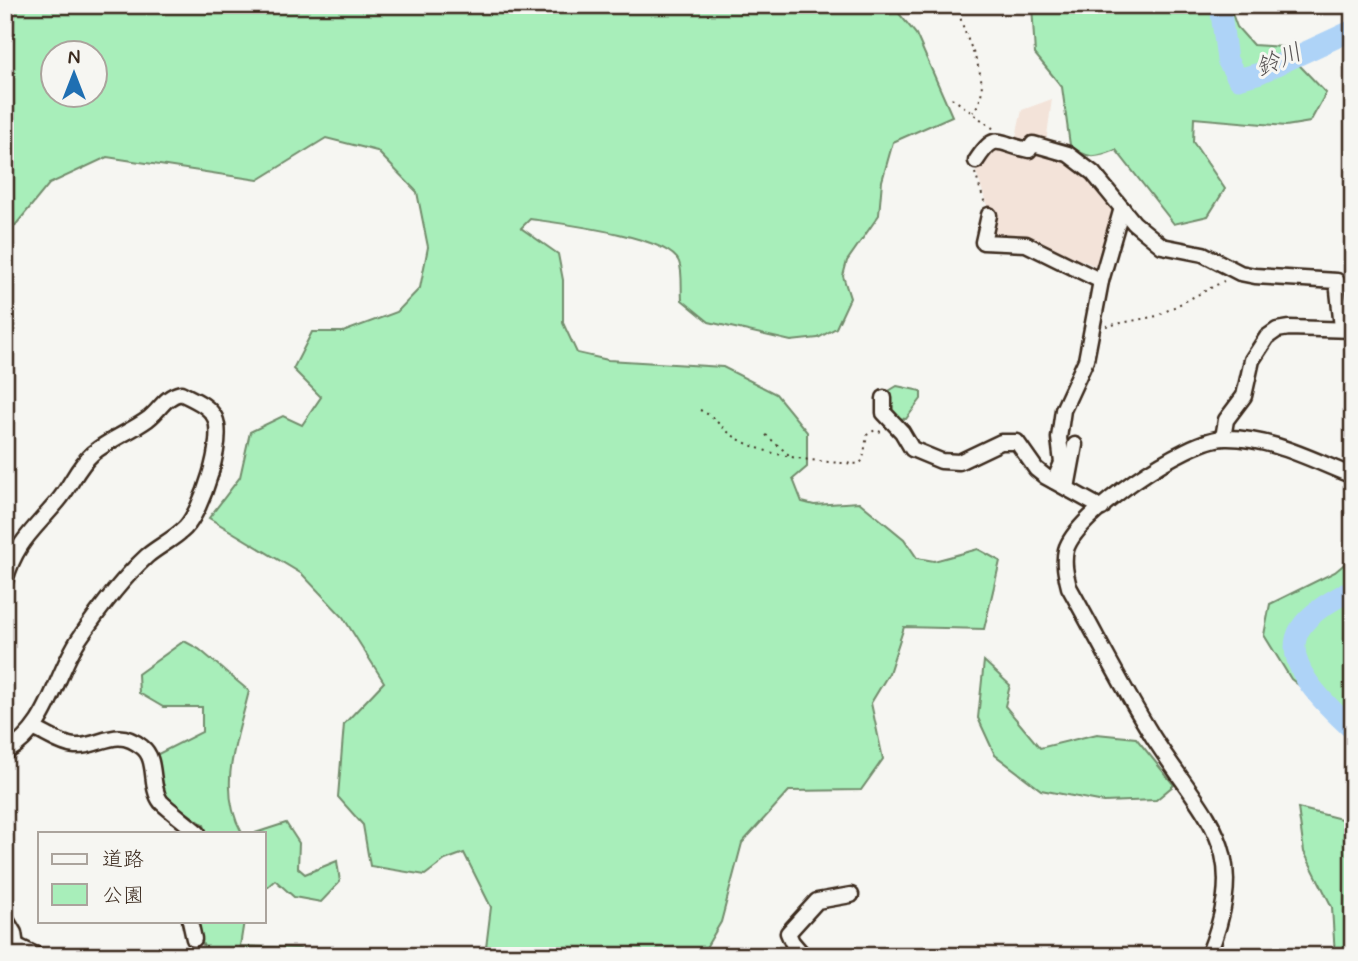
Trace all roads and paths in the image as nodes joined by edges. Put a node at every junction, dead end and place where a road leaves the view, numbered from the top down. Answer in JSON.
{"nodes":[{"id":1,"x":958,"y":5,"type":"edge"},
{"id":2,"x":952,"y":98,"type":"dead end"},
{"id":3,"x":973,"y":111,"type":"junction"},
{"id":4,"x":1000,"y":134,"type":"dead end"},
{"id":5,"x":976,"y":162,"type":"joint"},
{"id":6,"x":1122,"y":208,"type":"junction"},
{"id":7,"x":989,"y":215,"type":"joint"},
{"id":8,"x":1240,"y":273,"type":"junction"},
{"id":9,"x":1101,"y":281,"type":"junction"},
{"id":10,"x":1347,"y":329,"type":"edge"},
{"id":11,"x":1092,"y":330,"type":"junction"},
{"id":12,"x":884,"y":398,"type":"dead end"},
{"id":13,"x":700,"y":410,"type":"dead end"},
{"id":14,"x":888,"y":434,"type":"dead end"},
{"id":15,"x":766,"y":435,"type":"dead end"},
{"id":16,"x":1223,"y":438,"type":"junction"},
{"id":17,"x":1075,"y":445,"type":"dead end"},
{"id":18,"x":790,"y":455,"type":"junction"},
{"id":19,"x":1353,"y":477,"type":"edge"},
{"id":20,"x":1060,"y":485,"type":"junction"},
{"id":21,"x":1102,"y":508,"type":"junction"},
{"id":22,"x":5,"y":581,"type":"edge"},
{"id":23,"x":35,"y":729,"type":"junction"},
{"id":24,"x":5,"y":752,"type":"edge"},
{"id":25,"x":197,"y":832,"type":"edge"},
{"id":26,"x":851,"y":895,"type":"dead end"},
{"id":27,"x":5,"y":918,"type":"edge"},
{"id":28,"x":190,"y":922,"type":"edge"},
{"id":29,"x":194,"y":939,"type":"dead end"},
{"id":30,"x":11,"y":943,"type":"edge"},
{"id":31,"x":38,"y":956,"type":"edge"},
{"id":32,"x":804,"y":956,"type":"edge"},
{"id":33,"x":1208,"y":956,"type":"edge"}],
"edges":[{"from":1,"to":3,"type":"path"},
{"from":2,"to":3,"type":"path"},
{"from":3,"to":4,"type":"path"},
{"from":5,"to":6,"type":"street"},
{"from":5,"to":7,"type":"path"},
{"from":6,"to":8,"type":"street"},
{"from":6,"to":9,"type":"street"},
{"from":7,"to":9,"type":"street"},
{"from":8,"to":10,"type":"street"},
{"from":8,"to":11,"type":"path"},
{"from":9,"to":11,"type":"street"},
{"from":10,"to":16,"type":"street"},
{"from":11,"to":20,"type":"street"},
{"from":12,"to":20,"type":"street"},
{"from":13,"to":18,"type":"path"},
{"from":14,"to":18,"type":"path"},
{"from":15,"to":18,"type":"path"},
{"from":16,"to":19,"type":"street"},
{"from":16,"to":21,"type":"street"},
{"from":17,"to":20,"type":"street"},
{"from":20,"to":21,"type":"street"},
{"from":21,"to":33,"type":"street"},
{"from":22,"to":23,"type":"street"},
{"from":23,"to":24,"type":"street"},
{"from":23,"to":25,"type":"street"},
{"from":26,"to":32,"type":"street"},
{"from":27,"to":30,"type":"street"},
{"from":28,"to":29,"type":"street"},
{"from":30,"to":31,"type":"street"}]}
